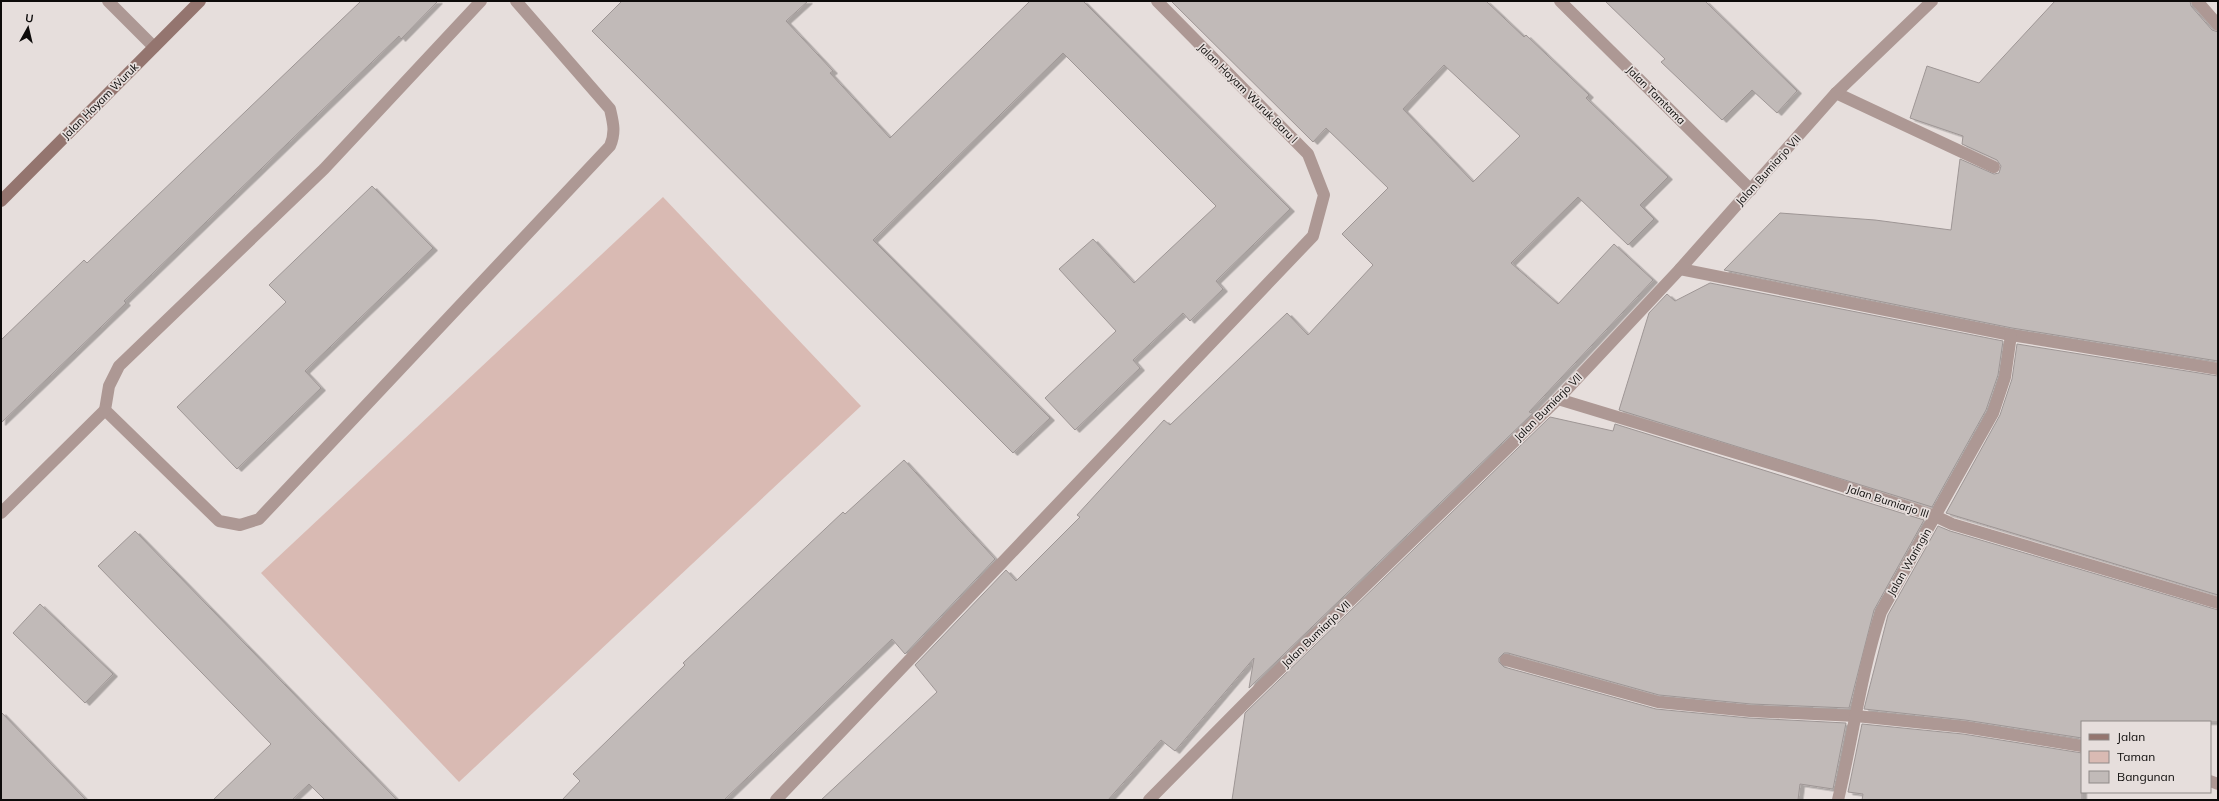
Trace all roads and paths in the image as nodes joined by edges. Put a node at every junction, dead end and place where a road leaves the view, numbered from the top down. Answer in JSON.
{"nodes":[{"id":1,"x":108,"y":1,"type":"edge"},
{"id":2,"x":200,"y":1,"type":"edge"},
{"id":3,"x":481,"y":1,"type":"edge"},
{"id":4,"x":516,"y":1,"type":"edge"},
{"id":5,"x":1157,"y":1,"type":"edge"},
{"id":6,"x":1560,"y":1,"type":"edge"},
{"id":7,"x":1932,"y":1,"type":"edge"},
{"id":8,"x":2197,"y":1,"type":"edge"},
{"id":9,"x":2218,"y":25,"type":"edge"},
{"id":10,"x":154,"y":47,"type":"junction"},
{"id":11,"x":1836,"y":93,"type":"junction"},
{"id":12,"x":1994,"y":167,"type":"dead end"},
{"id":13,"x":1752,"y":190,"type":"junction"},
{"id":14,"x":1,"y":201,"type":"edge"},
{"id":15,"x":1680,"y":268,"type":"junction"},
{"id":16,"x":2011,"y":335,"type":"junction"},
{"id":17,"x":2218,"y":369,"type":"edge"},
{"id":18,"x":1558,"y":399,"type":"junction"},
{"id":19,"x":105,"y":410,"type":"junction"},
{"id":20,"x":1,"y":513,"type":"edge"},
{"id":21,"x":1935,"y":516,"type":"junction"},
{"id":22,"x":2218,"y":603,"type":"edge"},
{"id":23,"x":1506,"y":660,"type":"dead end"},
{"id":24,"x":1856,"y":716,"type":"junction"},
{"id":25,"x":2081,"y":746,"type":"edge"},
{"id":26,"x":776,"y":800,"type":"edge"},
{"id":27,"x":1149,"y":800,"type":"edge"},
{"id":28,"x":1838,"y":800,"type":"edge"}],
"edges":[{"from":1,"to":10,"type":"street"},
{"from":2,"to":10,"type":"street","name":"Jalan Hayam Wuruk"},
{"from":3,"to":19,"type":"street"},
{"from":4,"to":19,"type":"street"},
{"from":5,"to":26,"type":"street","name":"Jalan Hayam Wuruk Baru I"},
{"from":6,"to":13,"type":"street","name":"Jalan Tamtama"},
{"from":7,"to":11,"type":"street","name":"Jalan Bumiarjo VII"},
{"from":8,"to":9,"type":"street"},
{"from":10,"to":14,"type":"street","name":"Jalan Hayam Wuruk"},
{"from":11,"to":12,"type":"street"},
{"from":11,"to":13,"type":"street","name":"Jalan Bumiarjo VII"},
{"from":13,"to":15,"type":"street","name":"Jalan Bumiarjo VII"},
{"from":15,"to":16,"type":"street"},
{"from":15,"to":18,"type":"street","name":"Jalan Bumiarjo VII"},
{"from":16,"to":17,"type":"street"},
{"from":16,"to":21,"type":"street","name":"Jalan Waringin"},
{"from":18,"to":21,"type":"street","name":"Jalan Bumiarjo III"},
{"from":18,"to":27,"type":"street","name":"Jalan Bumiarjo VII"},
{"from":19,"to":20,"type":"street"},
{"from":21,"to":22,"type":"street","name":"Jalan Bumiarjo III"},
{"from":21,"to":24,"type":"street","name":"Jalan Waringin"},
{"from":23,"to":24,"type":"street"},
{"from":24,"to":25,"type":"street"},
{"from":24,"to":28,"type":"street","name":"Jalan Waringin"}]}
